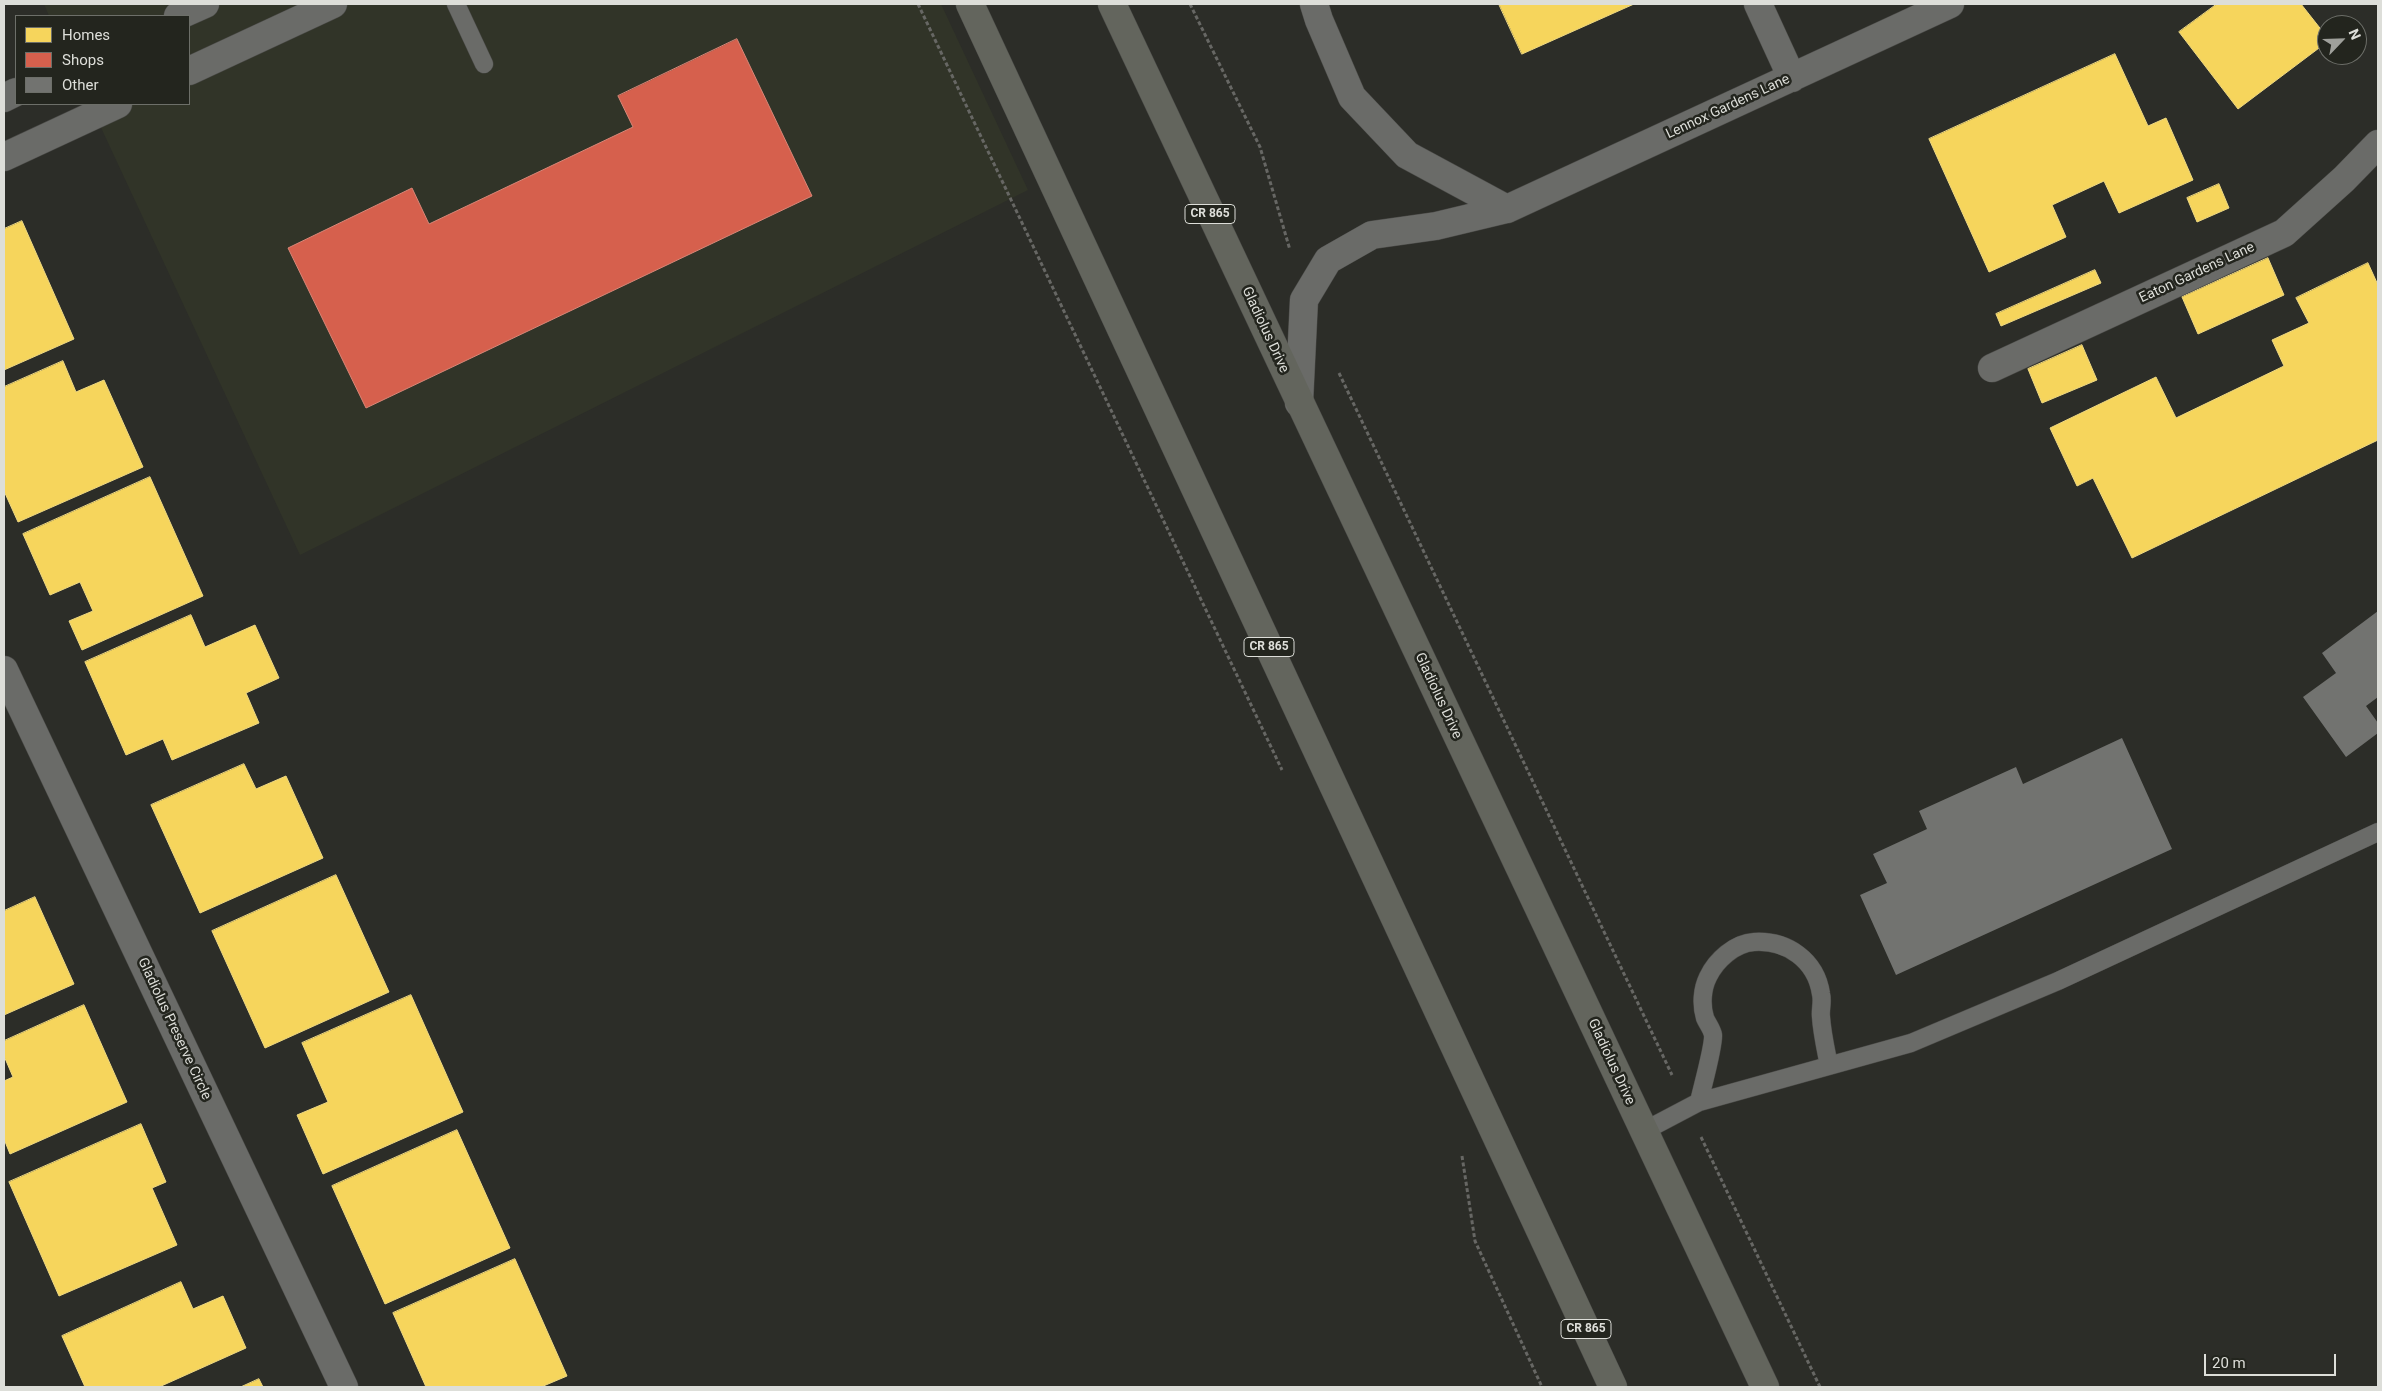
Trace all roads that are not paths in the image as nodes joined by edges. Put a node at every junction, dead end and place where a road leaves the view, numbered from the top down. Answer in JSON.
{"nodes":[{"id":1,"x":205,"y":4,"type":"edge"},
{"id":2,"x":333,"y":4,"type":"edge"},
{"id":3,"x":456,"y":4,"type":"edge"},
{"id":4,"x":970,"y":4,"type":"edge"},
{"id":5,"x":1112,"y":4,"type":"edge"},
{"id":6,"x":1314,"y":4,"type":"edge"},
{"id":7,"x":1758,"y":4,"type":"edge"},
{"id":8,"x":1950,"y":4,"type":"edge"},
{"id":9,"x":180,"y":15,"type":"edge"},
{"id":10,"x":484,"y":64,"type":"dead end"},
{"id":11,"x":190,"y":71,"type":"edge"},
{"id":12,"x":1792,"y":78,"type":"junction"},
{"id":13,"x":116,"y":105,"type":"edge"},
{"id":14,"x":2378,"y":144,"type":"edge"},
{"id":15,"x":4,"y":157,"type":"edge"},
{"id":16,"x":1507,"y":209,"type":"junction"},
{"id":17,"x":1992,"y":368,"type":"dead end"},
{"id":18,"x":1299,"y":403,"type":"junction"},
{"id":19,"x":4,"y":670,"type":"edge"},
{"id":20,"x":2378,"y":832,"type":"edge"},
{"id":21,"x":1829,"y":1066,"type":"junction"},
{"id":22,"x":1694,"y":1106,"type":"junction"},
{"id":23,"x":1644,"y":1131,"type":"junction"},
{"id":24,"x":344,"y":1387,"type":"edge"},
{"id":25,"x":1613,"y":1387,"type":"edge"},
{"id":26,"x":1765,"y":1387,"type":"edge"}],
"edges":[{"from":1,"to":9,"type":"street"},
{"from":2,"to":11,"type":"street"},
{"from":3,"to":10,"type":"lane"},
{"from":4,"to":25,"type":"main road","number":"CR 865"},
{"from":5,"to":18,"type":"main road","name":"Gladiolus Drive","number":"CR 865"},
{"from":6,"to":16,"type":"street"},
{"from":7,"to":12,"type":"street"},
{"from":8,"to":12,"type":"street","name":"Lennox Gardens Lane"},
{"from":12,"to":16,"type":"street","name":"Lennox Gardens Lane"},
{"from":13,"to":15,"type":"street"},
{"from":14,"to":17,"type":"street","name":"Eaton Gardens Lane"},
{"from":16,"to":18,"type":"street","name":"Lennox Gardens Lane"},
{"from":18,"to":23,"type":"main road","name":"Gladiolus Drive","number":"CR 865"},
{"from":19,"to":24,"type":"street","name":"Gladiolus Preserve Circle"},
{"from":20,"to":21,"type":"lane"},
{"from":21,"to":22,"type":"lane"},
{"from":21,"to":22,"type":"lane"},
{"from":22,"to":23,"type":"lane"},
{"from":23,"to":26,"type":"main road","name":"Gladiolus Drive","number":"CR 865"}]}
